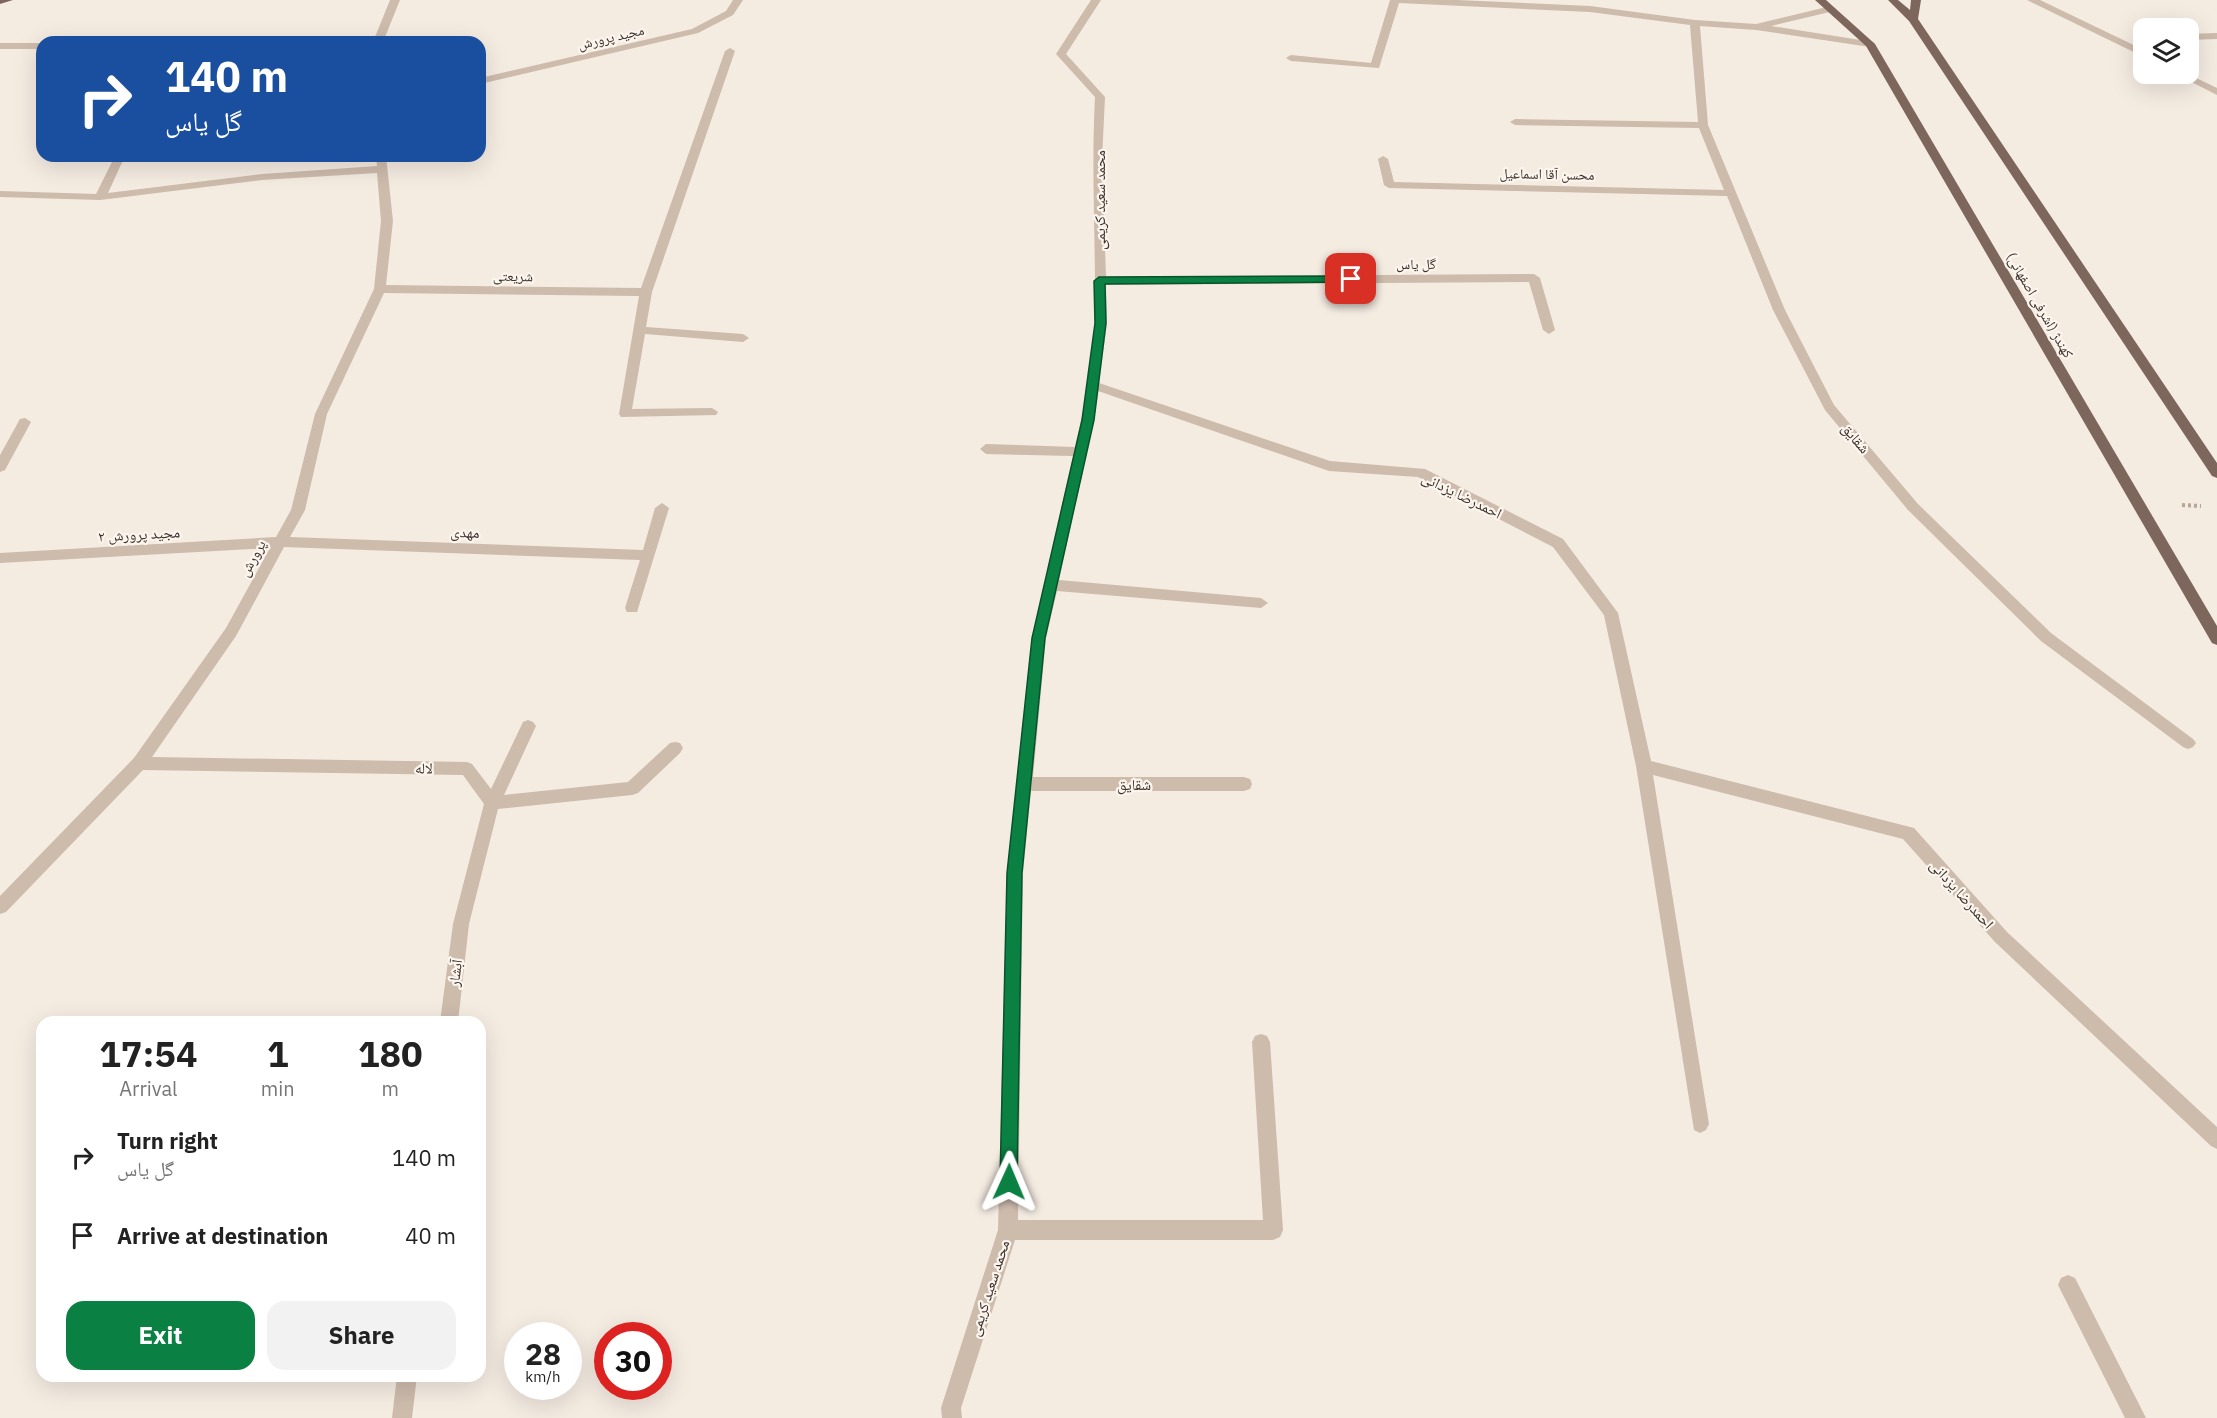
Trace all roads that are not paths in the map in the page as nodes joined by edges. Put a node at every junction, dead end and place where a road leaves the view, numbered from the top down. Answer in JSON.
{"nodes":[{"id":1,"x":8,"y":0,"type":"edge"},
{"id":2,"x":395,"y":0,"type":"edge"},
{"id":3,"x":738,"y":0,"type":"edge"},
{"id":4,"x":1096,"y":0,"type":"edge"},
{"id":5,"x":1820,"y":0,"type":"edge"},
{"id":6,"x":1893,"y":0,"type":"edge"},
{"id":7,"x":1916,"y":0,"type":"edge"},
{"id":8,"x":2032,"y":0,"type":"edge"},
{"id":9,"x":0,"y":1,"type":"edge"},
{"id":10,"x":1395,"y":1,"type":"edge"},
{"id":11,"x":1832,"y":9,"type":"junction"},
{"id":12,"x":1913,"y":19,"type":"junction"},
{"id":13,"x":1695,"y":23,"type":"junction"},
{"id":14,"x":1756,"y":27,"type":"junction"},
{"id":15,"x":380,"y":36,"type":"edge"},
{"id":16,"x":2217,"y":36,"type":"edge"},
{"id":17,"x":2199,"y":37,"type":"edge"},
{"id":18,"x":2133,"y":41,"type":"edge"},
{"id":19,"x":2119,"y":42,"type":"junction"},
{"id":20,"x":1870,"y":44,"type":"junction"},
{"id":21,"x":0,"y":46,"type":"edge"},
{"id":22,"x":36,"y":46,"type":"edge"},
{"id":23,"x":2133,"y":49,"type":"edge"},
{"id":24,"x":730,"y":51,"type":"dead end"},
{"id":25,"x":1291,"y":58,"type":"dead end"},
{"id":26,"x":486,"y":80,"type":"edge"},
{"id":27,"x":2199,"y":83,"type":"edge"},
{"id":28,"x":2217,"y":92,"type":"edge"},
{"id":29,"x":1515,"y":122,"type":"dead end"},
{"id":30,"x":1703,"y":125,"type":"junction"},
{"id":31,"x":1383,"y":159,"type":"dead end"},
{"id":32,"x":117,"y":162,"type":"edge"},
{"id":33,"x":382,"y":162,"type":"edge"},
{"id":34,"x":1732,"y":193,"type":"junction"},
{"id":35,"x":0,"y":195,"type":"edge"},
{"id":36,"x":100,"y":197,"type":"junction"},
{"id":37,"x":1099,"y":281,"type":"junction"},
{"id":38,"x":380,"y":289,"type":"junction"},
{"id":39,"x":646,"y":292,"type":"junction"},
{"id":40,"x":640,"y":330,"type":"junction"},
{"id":41,"x":1549,"y":330,"type":"dead end"},
{"id":42,"x":743,"y":338,"type":"dead end"},
{"id":43,"x":1093,"y":385,"type":"junction"},
{"id":44,"x":712,"y":412,"type":"dead end"},
{"id":45,"x":25,"y":422,"type":"dead end"},
{"id":46,"x":986,"y":449,"type":"dead end"},
{"id":47,"x":1081,"y":452,"type":"junction"},
{"id":48,"x":0,"y":467,"type":"edge"},
{"id":49,"x":2217,"y":473,"type":"edge"},
{"id":50,"x":662,"y":508,"type":"dead end"},
{"id":51,"x":280,"y":542,"type":"junction"},
{"id":52,"x":649,"y":555,"type":"junction"},
{"id":53,"x":0,"y":558,"type":"edge"},
{"id":54,"x":1052,"y":585,"type":"junction"},
{"id":55,"x":1261,"y":603,"type":"dead end"},
{"id":56,"x":632,"y":608,"type":"dead end"},
{"id":57,"x":2217,"y":639,"type":"edge"},
{"id":58,"x":528,"y":726,"type":"dead end"},
{"id":59,"x":2188,"y":743,"type":"dead end"},
{"id":60,"x":675,"y":747,"type":"dead end"},
{"id":61,"x":140,"y":763,"type":"junction"},
{"id":62,"x":1644,"y":766,"type":"junction"},
{"id":63,"x":1024,"y":784,"type":"junction"},
{"id":64,"x":1244,"y":784,"type":"dead end"},
{"id":65,"x":492,"y":803,"type":"junction"},
{"id":66,"x":0,"y":907,"type":"edge"},
{"id":67,"x":450,"y":1016,"type":"edge"},
{"id":68,"x":1261,"y":1042,"type":"dead end"},
{"id":69,"x":1700,"y":1124,"type":"dead end"},
{"id":70,"x":2217,"y":1140,"type":"edge"},
{"id":71,"x":1008,"y":1230,"type":"junction"},
{"id":72,"x":2068,"y":1285,"type":"dead end"},
{"id":73,"x":406,"y":1382,"type":"edge"},
{"id":74,"x":402,"y":1418,"type":"edge"},
{"id":75,"x":952,"y":1418,"type":"edge"},
{"id":76,"x":2136,"y":1418,"type":"edge"}],
"edges":[{"from":1,"to":9,"type":"main road"},
{"from":2,"to":15,"type":"street"},
{"from":3,"to":26,"type":"street","name":"مجید پرورش"},
{"from":4,"to":37,"type":"street","name":"محمد سعید کریمی"},
{"from":5,"to":11,"type":"main road","name":"کهندژ (اشرفی اصفهانی)"},
{"from":6,"to":12,"type":"main road"},
{"from":7,"to":12,"type":"main road"},
{"from":8,"to":19,"type":"street"},
{"from":10,"to":13,"type":"street"},
{"from":10,"to":25,"type":"street"},
{"from":11,"to":14,"type":"street"},
{"from":11,"to":20,"type":"main road","name":"کهندژ (اشرفی اصفهانی)"},
{"from":12,"to":49,"type":"main road"},
{"from":13,"to":14,"type":"street"},
{"from":13,"to":30,"type":"street","name":"شقایق"},
{"from":14,"to":20,"type":"street"},
{"from":16,"to":17,"type":"street"},
{"from":18,"to":19,"type":"street"},
{"from":19,"to":23,"type":"street"},
{"from":20,"to":57,"type":"main road","name":"کهندژ (اشرفی اصفهانی)"},
{"from":21,"to":22,"type":"street"},
{"from":24,"to":39,"type":"street"},
{"from":27,"to":28,"type":"street"},
{"from":29,"to":30,"type":"street"},
{"from":30,"to":34,"type":"street","name":"شقایق"},
{"from":31,"to":34,"type":"street","name":"محسن آقا اسماعیل"},
{"from":32,"to":36,"type":"street"},
{"from":33,"to":36,"type":"street"},
{"from":33,"to":38,"type":"street","name":"پرورش"},
{"from":34,"to":59,"type":"street","name":"شقایق"},
{"from":35,"to":36,"type":"street"},
{"from":37,"to":41,"type":"street","name":"گل یاس"},
{"from":37,"to":43,"type":"street","name":"محمد سعید کریمی"},
{"from":38,"to":39,"type":"street","name":"شریعتی"},
{"from":38,"to":51,"type":"street","name":"پرورش"},
{"from":39,"to":40,"type":"street"},
{"from":40,"to":42,"type":"street"},
{"from":40,"to":44,"type":"street"},
{"from":43,"to":47,"type":"street","name":"محمد سعید کریمی"},
{"from":43,"to":62,"type":"street","name":"احمدرضا یزدانی"},
{"from":45,"to":48,"type":"street"},
{"from":46,"to":47,"type":"street"},
{"from":47,"to":54,"type":"street","name":"محمد سعید کریمی"},
{"from":50,"to":52,"type":"street"},
{"from":51,"to":52,"type":"street","name":"مهدی"},
{"from":51,"to":53,"type":"street","name":"مجید پرورش ۲"},
{"from":51,"to":61,"type":"street","name":"پرورش"},
{"from":52,"to":56,"type":"street"},
{"from":54,"to":55,"type":"street"},
{"from":54,"to":63,"type":"street","name":"محمد سعید کریمی"},
{"from":58,"to":65,"type":"street","name":"آبشار"},
{"from":60,"to":65,"type":"street"},
{"from":61,"to":65,"type":"street","name":"لاله"},
{"from":61,"to":66,"type":"street","name":"پرورش"},
{"from":62,"to":69,"type":"street","name":"احمدرضا یزدانی"},
{"from":62,"to":70,"type":"street","name":"احمدرضا یزدانی"},
{"from":63,"to":64,"type":"street","name":"شقایق"},
{"from":63,"to":71,"type":"street","name":"محمد سعید کریمی"},
{"from":65,"to":67,"type":"street","name":"آبشار"},
{"from":68,"to":71,"type":"street"},
{"from":71,"to":75,"type":"street","name":"محمد سعید کریمی"},
{"from":72,"to":76,"type":"street"},
{"from":73,"to":74,"type":"street"}]}
